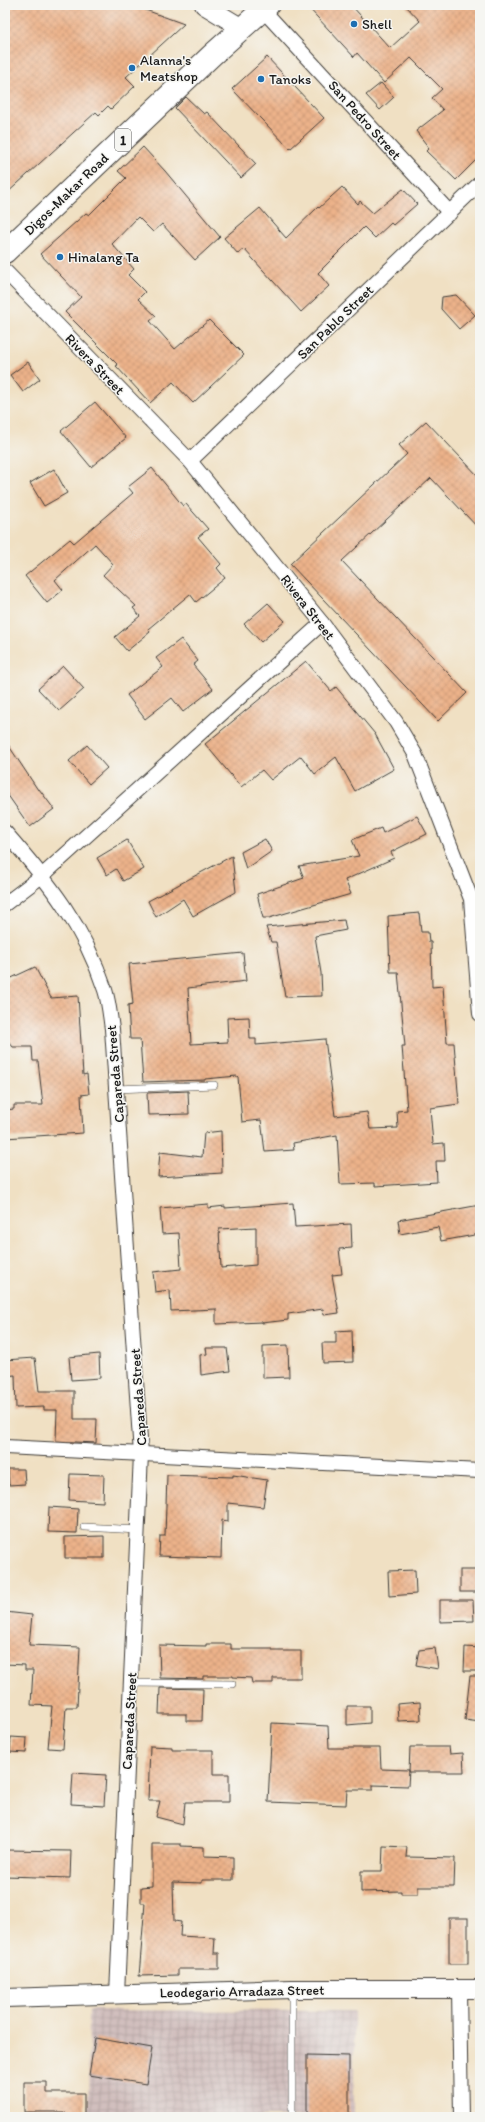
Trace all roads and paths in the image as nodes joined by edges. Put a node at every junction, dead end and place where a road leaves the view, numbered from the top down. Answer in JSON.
{"nodes":[{"id":1,"x":204,"y":5,"type":"edge"},
{"id":2,"x":266,"y":7,"type":"edge"},
{"id":3,"x":242,"y":28,"type":"junction"},
{"id":4,"x":480,"y":183,"type":"edge"},
{"id":5,"x":450,"y":213,"type":"junction"},
{"id":6,"x":5,"y":252,"type":"edge"},
{"id":7,"x":5,"y":271,"type":"edge"},
{"id":8,"x":190,"y":461,"type":"junction"},
{"id":9,"x":322,"y":623,"type":"junction"},
{"id":10,"x":5,"y":832,"type":"edge"},
{"id":11,"x":43,"y":875,"type":"junction"},
{"id":12,"x":476,"y":899,"type":"edge"},
{"id":13,"x":5,"y":904,"type":"edge"},
{"id":14,"x":480,"y":1014,"type":"edge"},
{"id":15,"x":214,"y":1085,"type":"dead end"},
{"id":16,"x":116,"y":1088,"type":"junction"},
{"id":17,"x":5,"y":1447,"type":"edge"},
{"id":18,"x":141,"y":1454,"type":"junction"},
{"id":19,"x":480,"y":1471,"type":"edge"},
{"id":20,"x":84,"y":1527,"type":"dead end"},
{"id":21,"x":138,"y":1530,"type":"junction"},
{"id":22,"x":131,"y":1683,"type":"junction"},
{"id":23,"x":232,"y":1684,"type":"dead end"},
{"id":24,"x":292,"y":1989,"type":"junction"},
{"id":25,"x":459,"y":1989,"type":"junction"},
{"id":26,"x":480,"y":1989,"type":"edge"},
{"id":27,"x":117,"y":1994,"type":"junction"},
{"id":28,"x":5,"y":1998,"type":"edge"},
{"id":29,"x":292,"y":2117,"type":"edge"},
{"id":30,"x":461,"y":2117,"type":"edge"}],
"edges":[{"from":1,"to":3,"type":"street"},
{"from":2,"to":3,"type":"main road","name":"Digos-Makar Road","number":"1"},
{"from":2,"to":5,"type":"street","name":"San Pedro Street"},
{"from":3,"to":6,"type":"main road","name":"Digos-Makar Road","number":"1"},
{"from":4,"to":5,"type":"street","name":"San Pablo Street"},
{"from":5,"to":8,"type":"street","name":"San Pablo Street"},
{"from":7,"to":8,"type":"street","name":"Rivera Street"},
{"from":8,"to":9,"type":"street","name":"Rivera Street"},
{"from":9,"to":11,"type":"street"},
{"from":9,"to":12,"type":"street","name":"Rivera Street"},
{"from":10,"to":11,"type":"street","name":"Capareda Street"},
{"from":11,"to":13,"type":"street"},
{"from":11,"to":16,"type":"street","name":"Capareda Street"},
{"from":12,"to":14,"type":"street","name":"Rivera Street"},
{"from":15,"to":16,"type":"lane"},
{"from":16,"to":18,"type":"street","name":"Capareda Street"},
{"from":17,"to":18,"type":"street"},
{"from":18,"to":19,"type":"street"},
{"from":18,"to":21,"type":"street","name":"Capareda Street"},
{"from":20,"to":21,"type":"lane"},
{"from":21,"to":22,"type":"street","name":"Capareda Street"},
{"from":22,"to":23,"type":"lane"},
{"from":22,"to":27,"type":"street","name":"Capareda Street"},
{"from":24,"to":25,"type":"street","name":"Leodegario Arradaza Street"},
{"from":24,"to":27,"type":"street","name":"Leodegario Arradaza Street"},
{"from":24,"to":29,"type":"lane"},
{"from":25,"to":26,"type":"street","name":"Leodegario Arradaza Street"},
{"from":25,"to":30,"type":"street"},
{"from":27,"to":28,"type":"street","name":"Leodegario Arradaza Street"}]}
